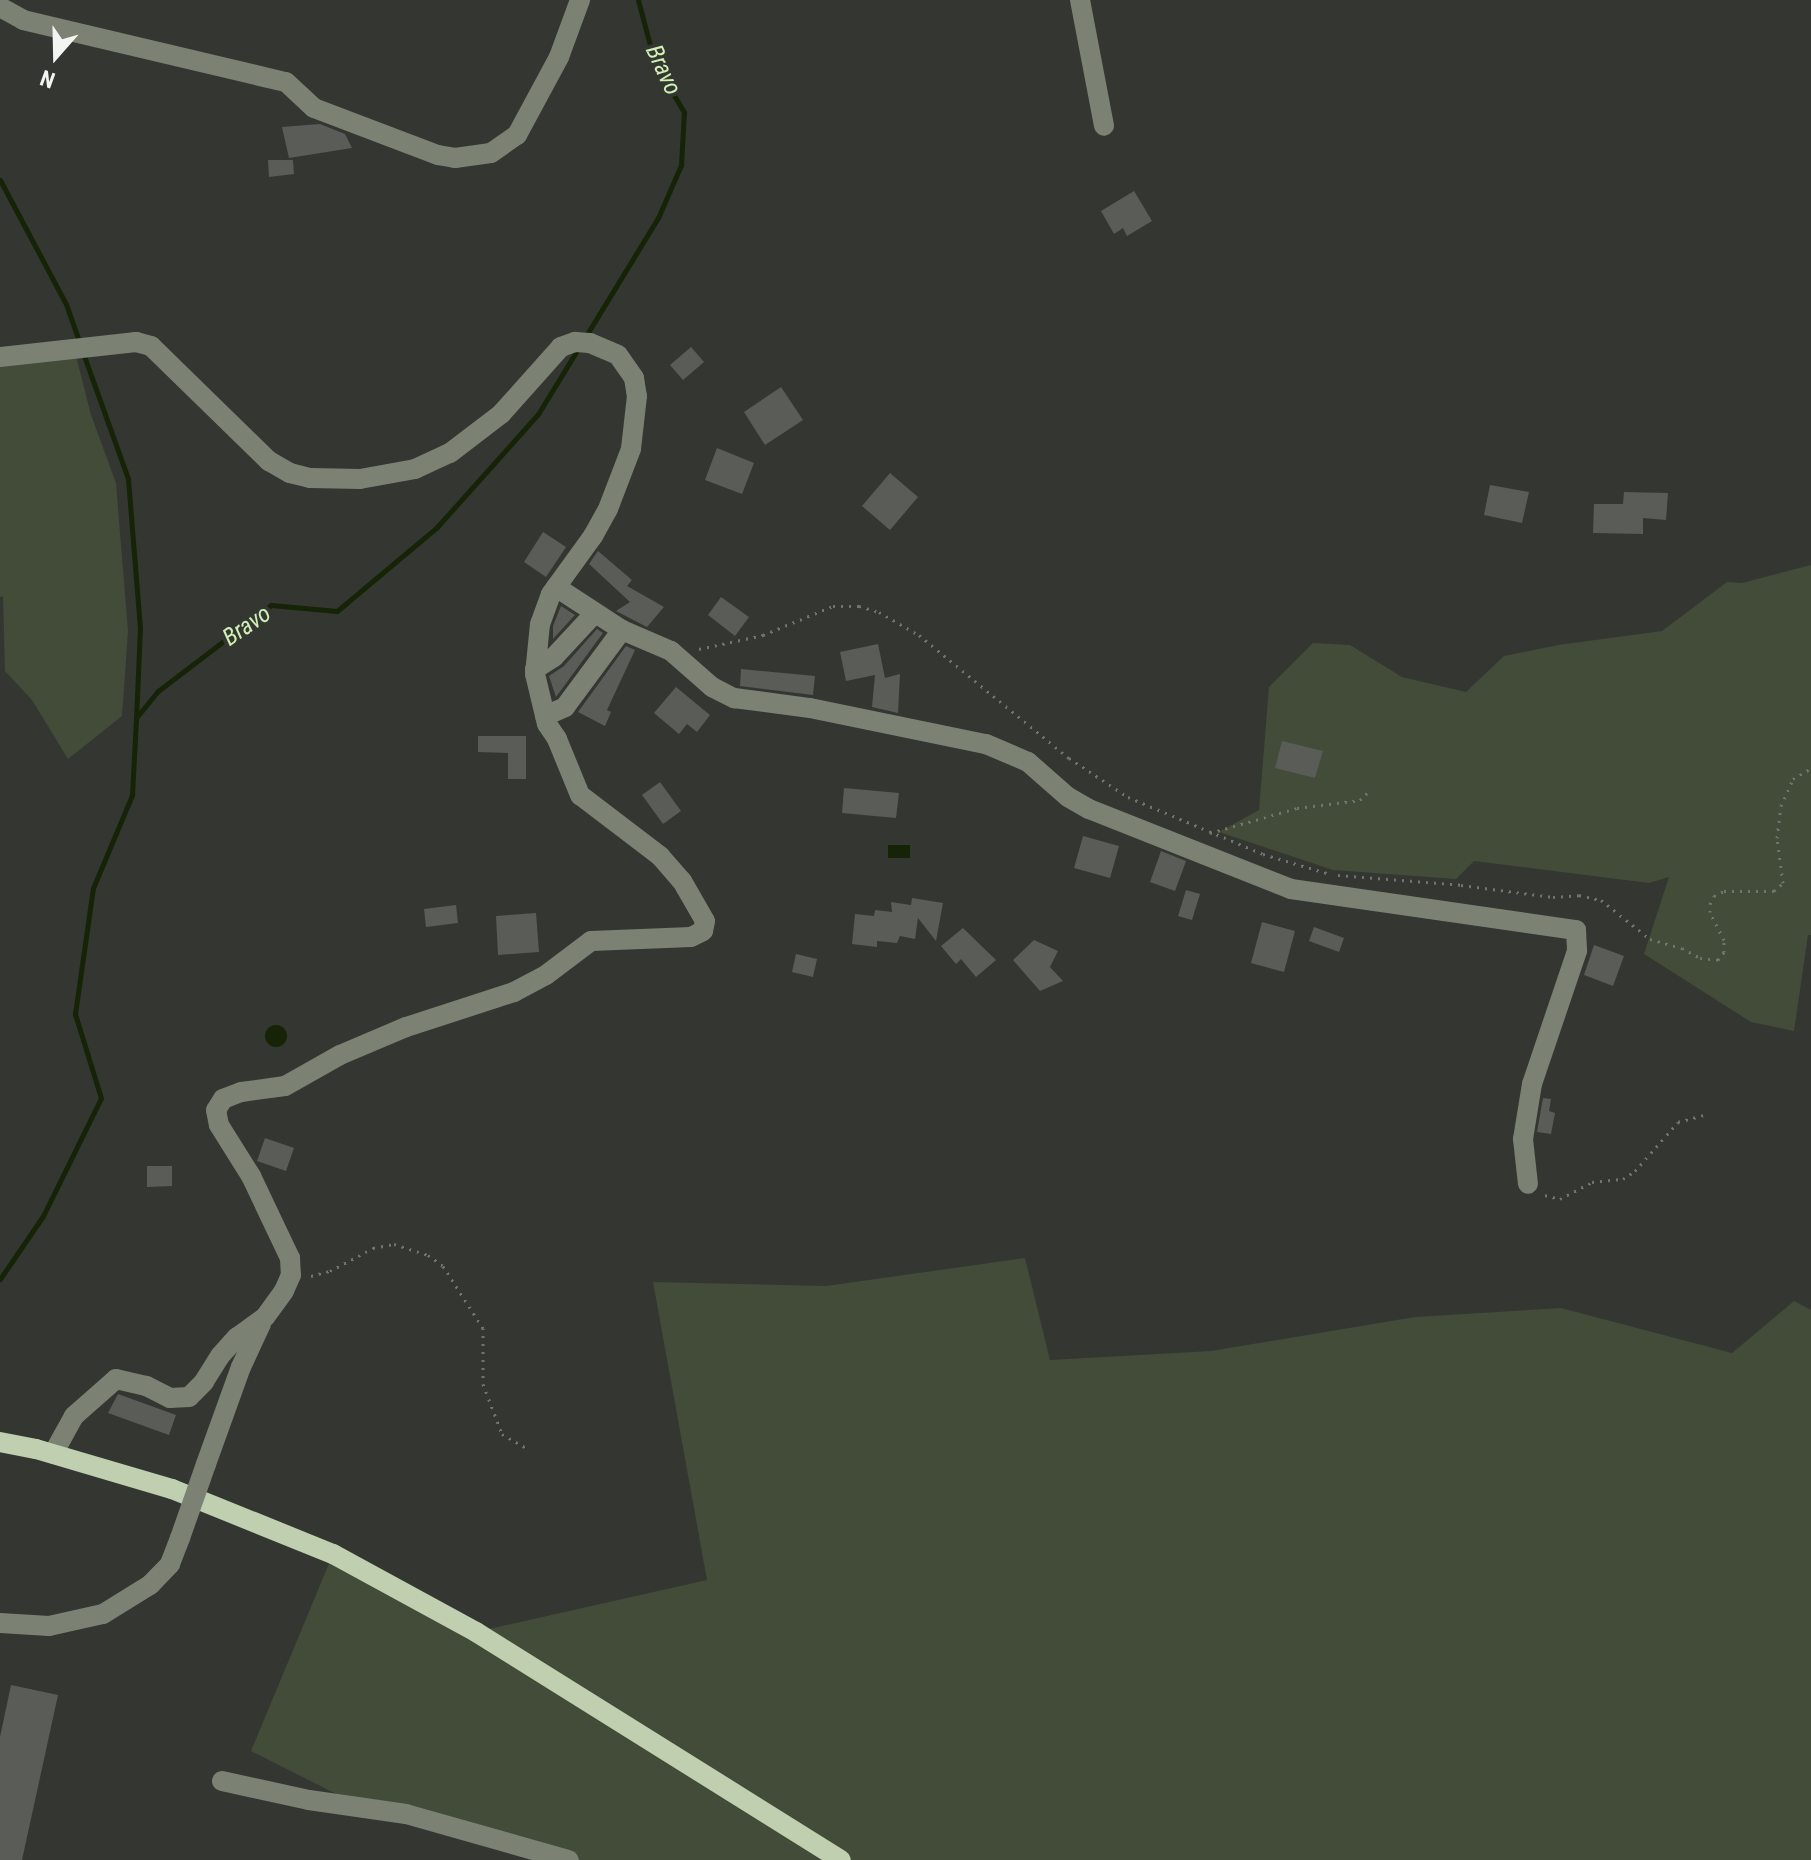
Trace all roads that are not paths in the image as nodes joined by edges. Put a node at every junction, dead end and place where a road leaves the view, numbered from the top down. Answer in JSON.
{"nodes":[{"id":1,"x":580,"y":0,"type":"edge"},
{"id":2,"x":1080,"y":0,"type":"edge"},
{"id":3,"x":0,"y":7,"type":"edge"},
{"id":4,"x":1104,"y":126,"type":"dead end"},
{"id":5,"x":0,"y":357,"type":"edge"},
{"id":6,"x":556,"y":587,"type":"junction"},
{"id":7,"x":594,"y":614,"type":"junction"},
{"id":8,"x":622,"y":630,"type":"junction"},
{"id":9,"x":535,"y":669,"type":"junction"},
{"id":10,"x":545,"y":716,"type":"junction"},
{"id":11,"x":1528,"y":1184,"type":"road end"},
{"id":12,"x":265,"y":1317,"type":"junction"},
{"id":13,"x":0,"y":1442,"type":"edge"},
{"id":14,"x":53,"y":1454,"type":"junction"},
{"id":15,"x":0,"y":1623,"type":"edge"},
{"id":16,"x":222,"y":1781,"type":"dead end"},
{"id":17,"x":569,"y":1860,"type":"edge"},
{"id":18,"x":841,"y":1860,"type":"edge"}],
"edges":[{"from":1,"to":3,"type":"street"},
{"from":2,"to":4,"type":"street"},
{"from":5,"to":6,"type":"street"},
{"from":6,"to":7,"type":"street"},
{"from":6,"to":9,"type":"street"},
{"from":7,"to":8,"type":"street"},
{"from":7,"to":9,"type":"street"},
{"from":8,"to":10,"type":"street"},
{"from":8,"to":11,"type":"street"},
{"from":9,"to":10,"type":"street"},
{"from":10,"to":12,"type":"street"},
{"from":12,"to":14,"type":"street"},
{"from":12,"to":15,"type":"street","bridge":true},
{"from":13,"to":14,"type":"main road"},
{"from":14,"to":18,"type":"main road"},
{"from":16,"to":17,"type":"street"}]}
